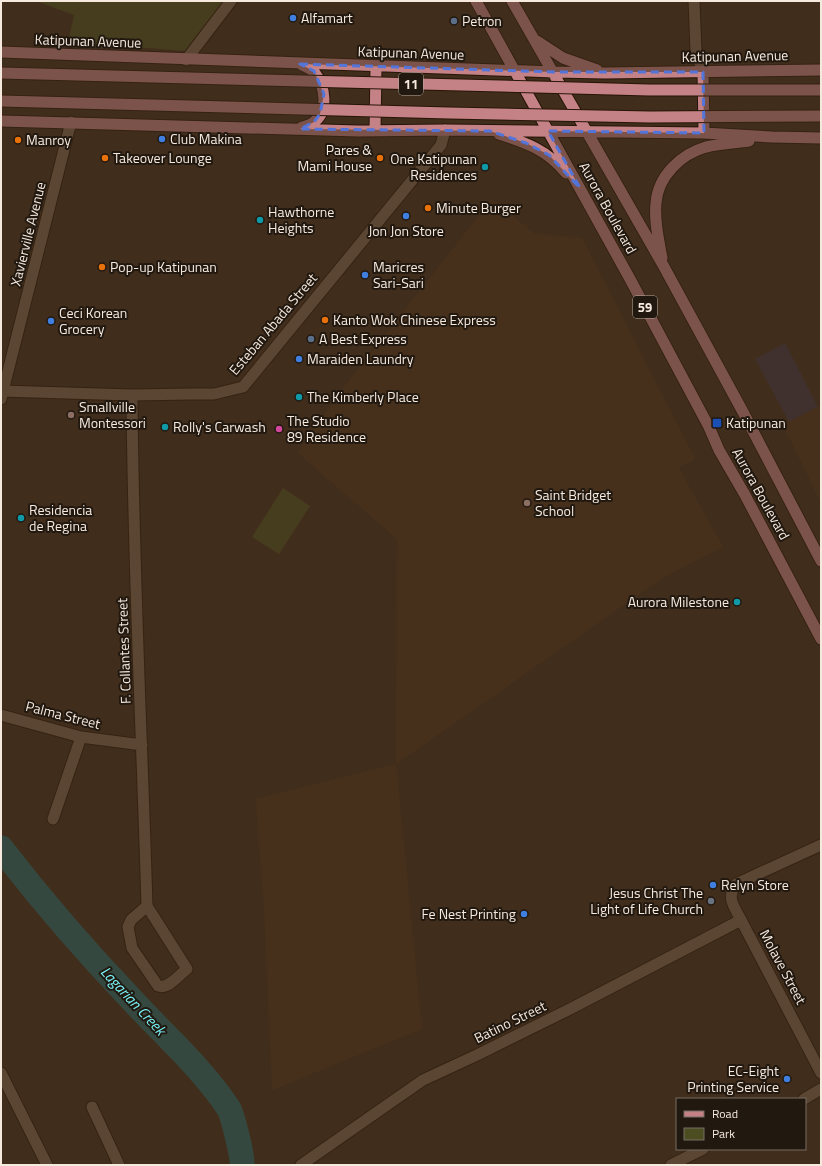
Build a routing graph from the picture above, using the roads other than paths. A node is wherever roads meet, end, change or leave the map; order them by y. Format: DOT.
graph roads {
  1 [pos="231,1"];
  2 [pos="476,1"];
  3 [pos="512,1"];
  4 [pos="694,1"];
  5 [pos="534,39"];
  6 [pos="1,52"];
  7 [pos="186,60"];
  8 [pos="300,64"];
  9 [pos="376,67"];
  10 [pos="821,70"];
  11 [pos="515,71"];
  12 [pos="554,72"];
  13 [pos="703,72"];
  14 [pos="1,73"];
  15 [pos="605,73"];
  16 [pos="821,90"];
  17 [pos="1,101"];
  18 [pos="821,116"];
  19 [pos="1,121"];
  20 [pos="71,122"];
  21 [pos="300,129"];
  22 [pos="375,130"];
  23 [pos="445,130"];
  24 [pos="490,131"];
  25 [pos="548,131"];
  26 [pos="586,132"];
  27 [pos="704,133"];
  28 [pos="772,137"];
  29 [pos="821,138"];
  30 [pos="580,188"];
  31 [pos="663,265"];
  32 [pos="2,394"];
  33 [pos="132,395"];
  34 [pos="821,562"];
  35 [pos="821,640"];
  36 [pos="1,715"];
  37 [pos="81,737"];
  38 [pos="142,745"];
  39 [pos="53,819"];
  40 [pos="821,845"];
  41 [pos="147,906"];
  42 [pos="741,920"];
  43 [pos="1,1073"];
  44 [pos="821,1073"];
  45 [pos="821,1089"];
  46 [pos="806,1098"];
  47 [pos="92,1107"];
  48 [pos="701,1150"];
  49 [pos="46,1165"];
  50 [pos="119,1165"];
  51 [pos="301,1165"];
  52 [pos="671,1165"];
  1 -- 7 [label="street"];
  2 -- 11 [label="main road, 59"];
  3 -- 5 [label="main road, 59"];
  4 -- 13 [label="street"];
  5 -- 12 [label="main road, 59"];
  5 -- 15 [label="main road"];
  6 -- 7 [label="main road, Katipunan Avenue / 11"];
  7 -- 8 [label="main road, Katipunan Avenue / 11"];
  8 -- 9 [label="main road, Katipunan Avenue / 11"];
  8 -- 21 [label="main road"];
  9 -- 11 [label="main road, Katipunan Avenue / 11"];
  9 -- 22 [label="main road"];
  10 -- 13 [label="main road, Katipunan Avenue / 11"];
  11 -- 12 [label="main road, Katipunan Avenue / 11"];
  11 -- 25 [label="main road, 59"];
  12 -- 15 [label="main road, Katipunan Avenue / 11"];
  12 -- 26 [label="main road, 59"];
  13 -- 15 [label="main road, Katipunan Avenue / 11"];
  13 -- 27 [label="main road"];
  14 -- 16 [label="main road, 11, bridge"];
  17 -- 18 [label="main road, 11, bridge"];
  19 -- 20 [label="main road"];
  20 -- 21 [label="main road"];
  20 -- 32 [label="street, Xavierville Avenue"];
  21 -- 22 [label="main road"];
  22 -- 23 [label="main road"];
  23 -- 24 [label="main road"];
  23 -- 33 [label="street, Esteban Abada Street"];
  24 -- 25 [label="main road"];
  24 -- 30 [label="main road"];
  25 -- 26 [label="main road"];
  25 -- 30 [label="main road, Aurora Boulevard / 59"];
  26 -- 27 [label="main road"];
  26 -- 31 [label="main road, Aurora Boulevard / 59"];
  27 -- 28 [label="main road"];
  28 -- 29 [label="main road"];
  28 -- 31 [label="main road"];
  30 -- 35 [label="main road, Aurora Boulevard / 59"];
  31 -- 34 [label="main road, Aurora Boulevard / 59"];
  32 -- 33 [label="street, Esteban Abada Street"];
  33 -- 38 [label="street, F. Collantes Street"];
  36 -- 37 [label="street, Palma Street"];
  37 -- 38 [label="street, Palma Street"];
  37 -- 39 [label="street"];
  38 -- 41 [label="street, F. Collantes Street"];
  40 -- 42 [label="street, Molave Street"];
  41 -- 41 [label="street"];
  42 -- 44 [label="street, Molave Street"];
  42 -- 51 [label="street, Batino Street"];
  43 -- 49 [label="street"];
  45 -- 46 [label="street"];
  47 -- 50 [label="street"];
  48 -- 52 [label="street"];
}
